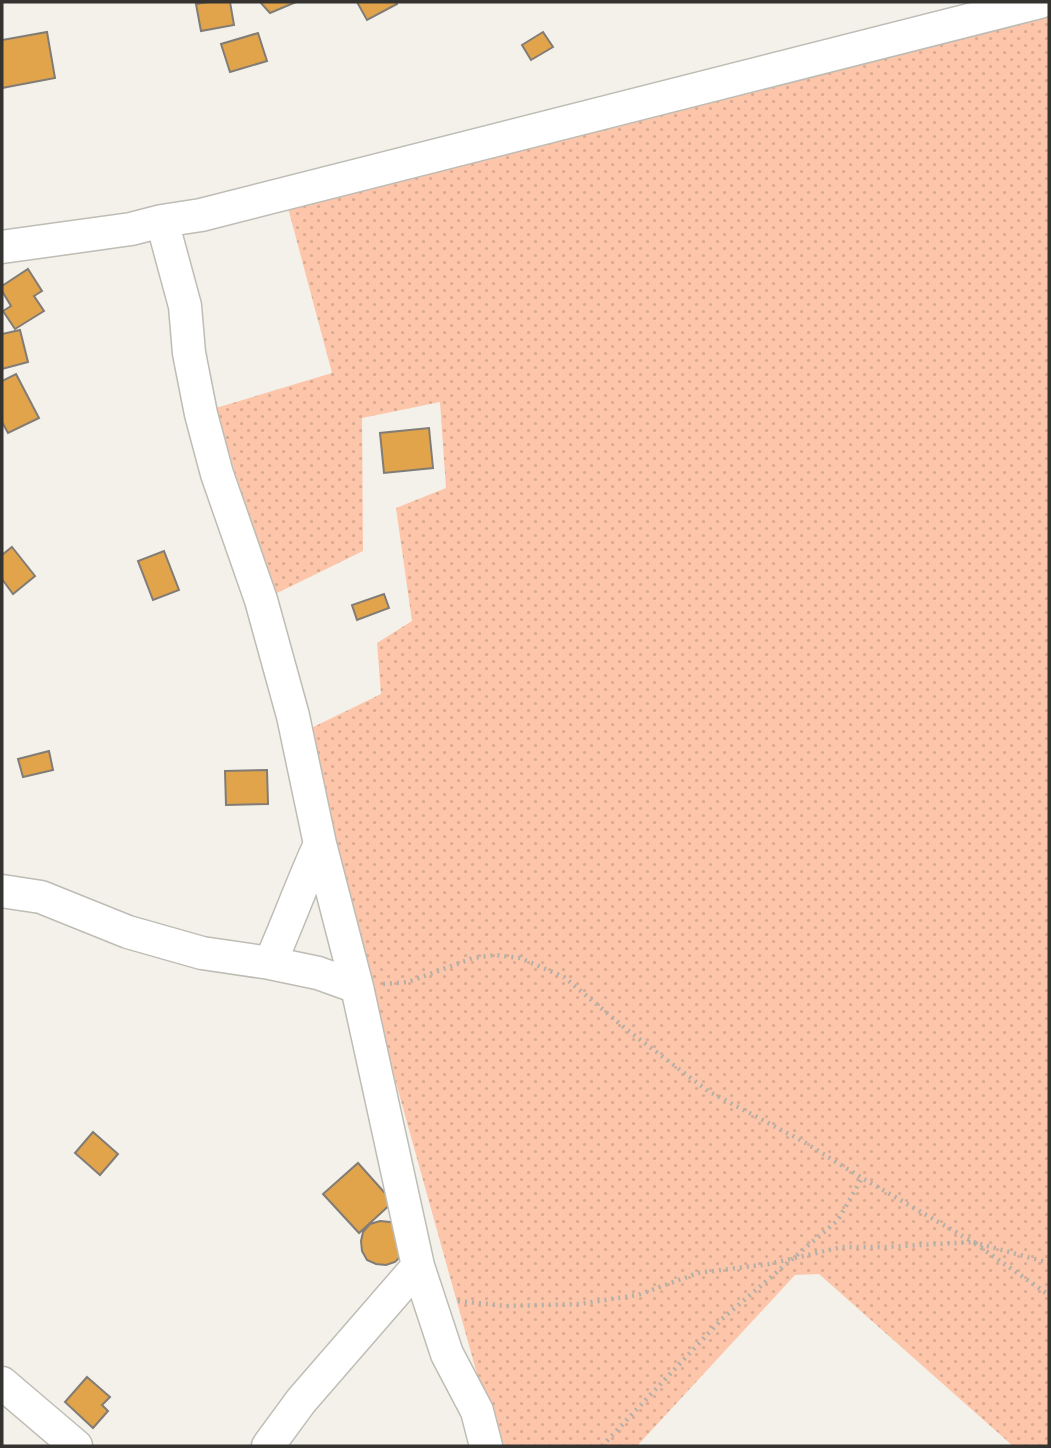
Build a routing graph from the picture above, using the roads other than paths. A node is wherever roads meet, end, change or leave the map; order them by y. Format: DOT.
graph roads {
  1 [pos="1040,2"];
  2 [pos="162,221"];
  3 [pos="2,247"];
  4 [pos="320,844"];
  5 [pos="2,891"];
  6 [pos="270,963"];
  7 [pos="357,987"];
  8 [pos="418,1266"];
  9 [pos="2,1383"];
  10 [pos="76,1446"];
  11 [pos="268,1446"];
  12 [pos="486,1446"];
  1 -- 2 [label="street"];
  2 -- 3 [label="street"];
  2 -- 4 [label="street"];
  4 -- 6 [label="street"];
  4 -- 7 [label="street"];
  5 -- 6 [label="street"];
  6 -- 7 [label="street"];
  7 -- 8 [label="street"];
  8 -- 11 [label="street"];
  8 -- 12 [label="street"];
  9 -- 10 [label="street"];
}
